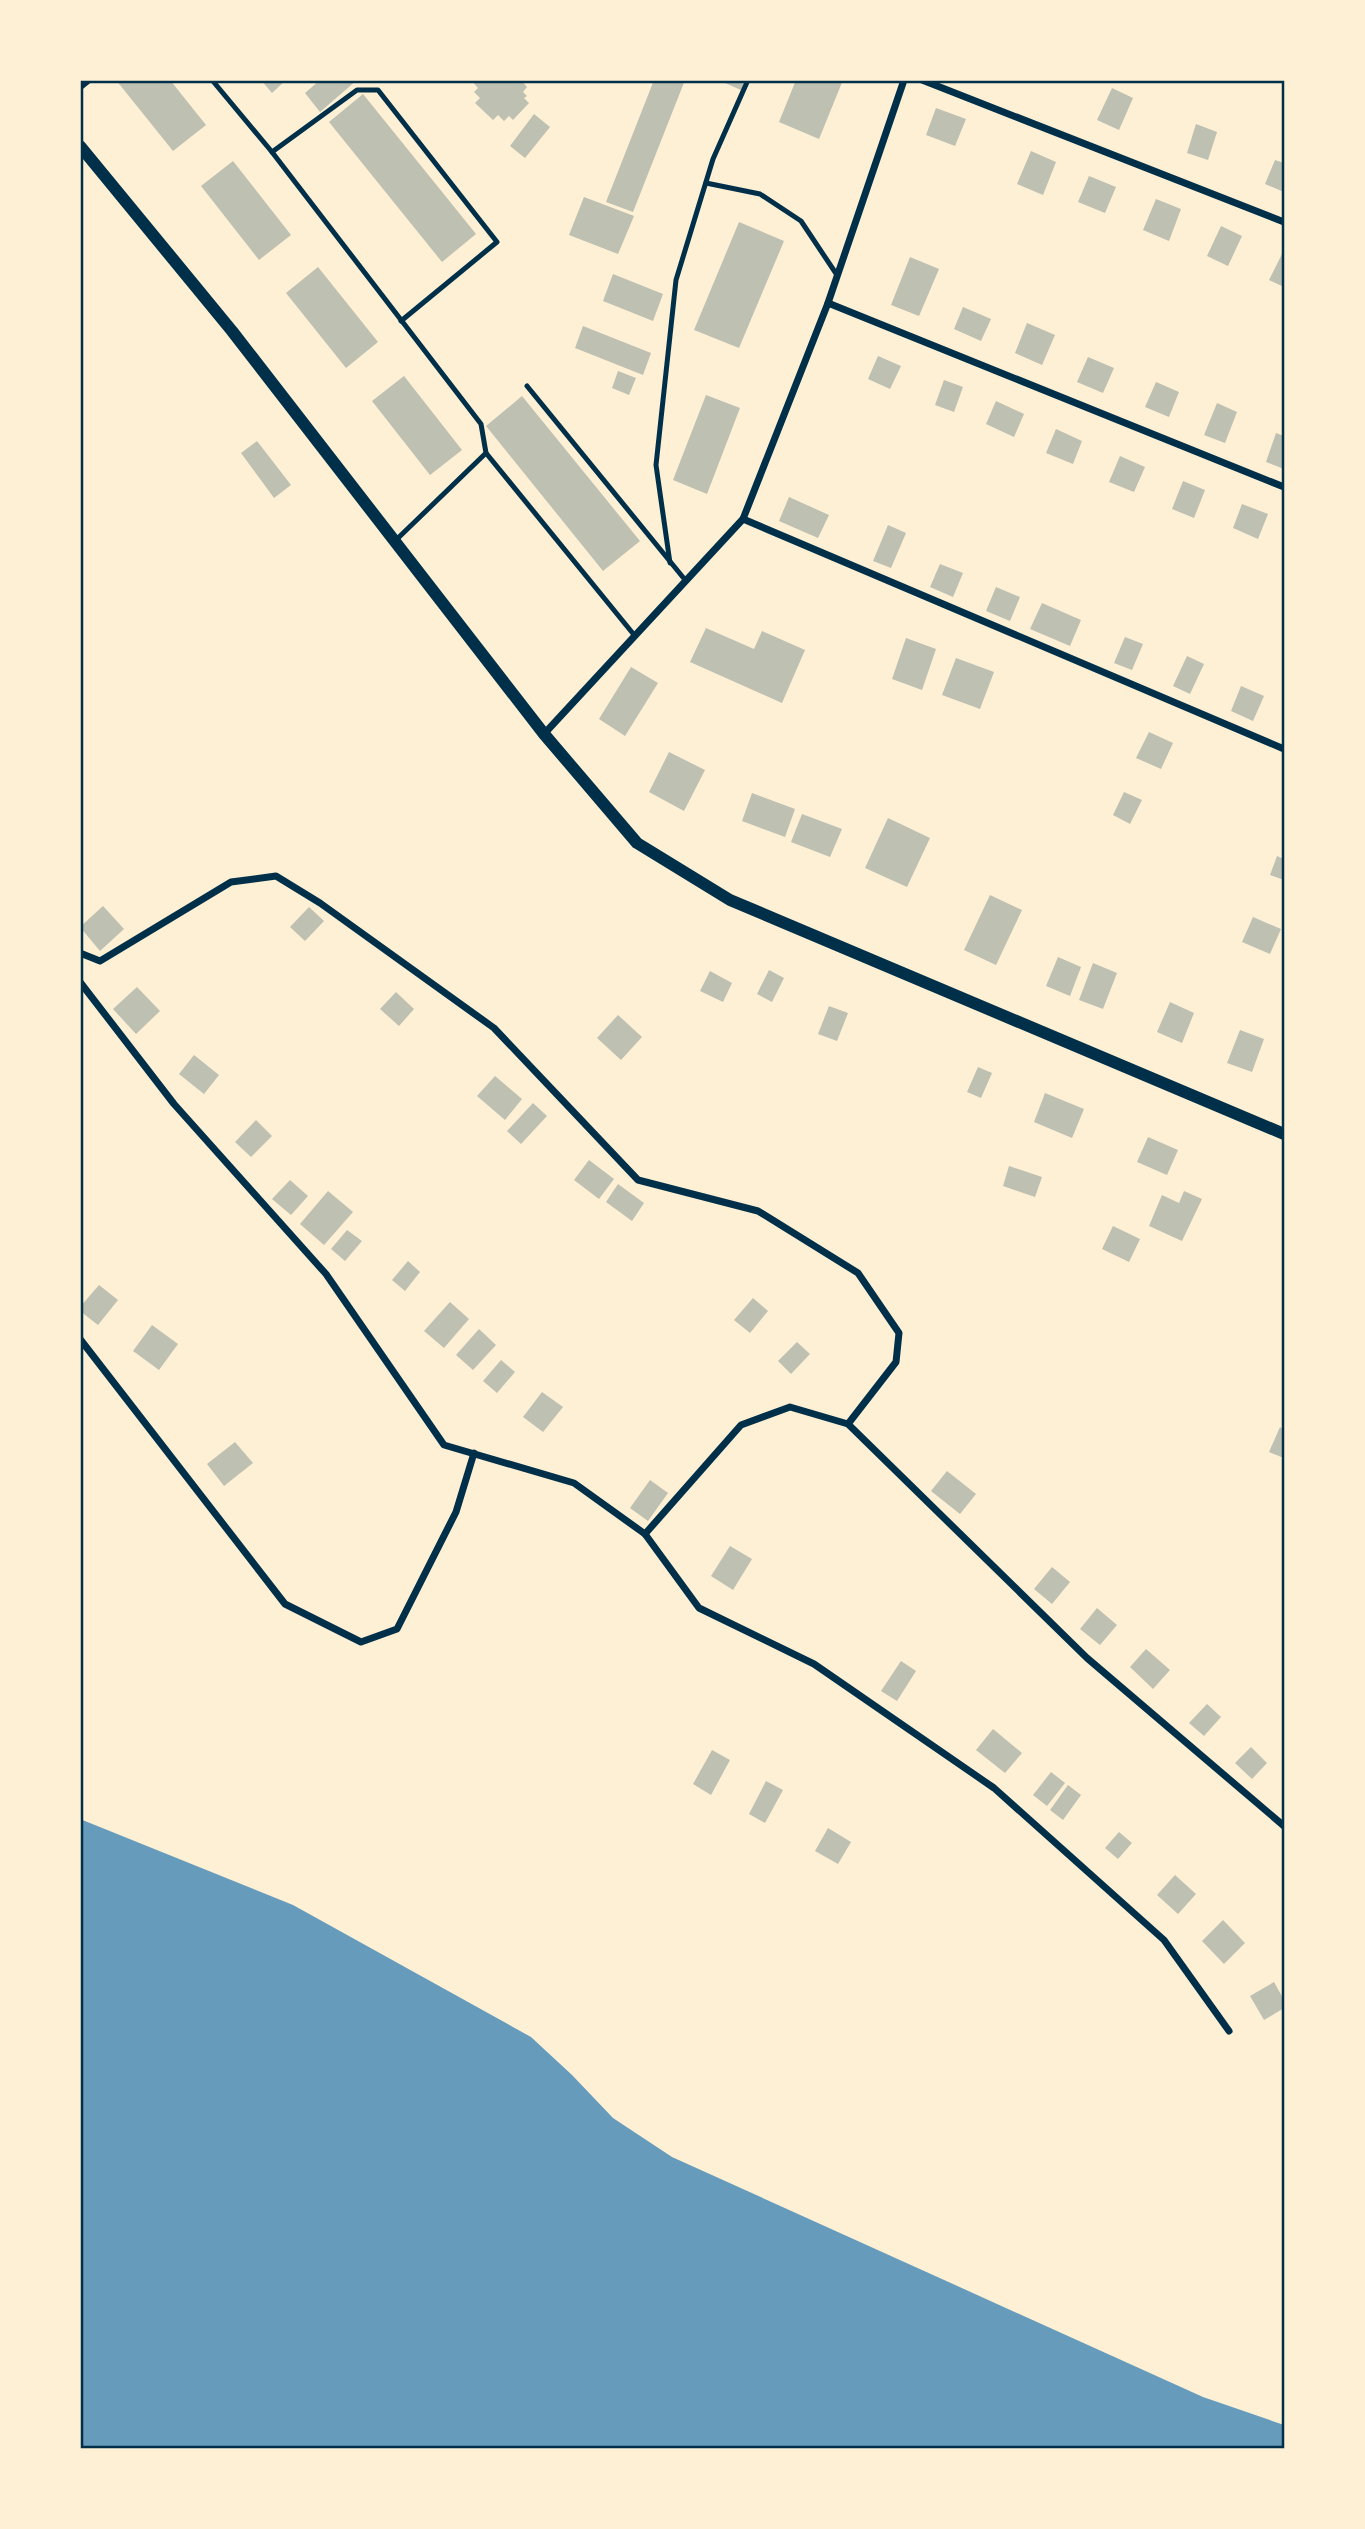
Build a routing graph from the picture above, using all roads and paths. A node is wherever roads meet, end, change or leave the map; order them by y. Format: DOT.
graph roads {
  1 [pos="90,80"];
  2 [pos="212,80"];
  3 [pos="748,80"];
  4 [pos="904,80"];
  5 [pos="922,80"];
  6 [pos="80,88"];
  7 [pos="80,146"];
  8 [pos="272,152"];
  9 [pos="706,183"];
  10 [pos="1284,222"];
  11 [pos="837,275"];
  12 [pos="828,303"];
  13 [pos="401,321"];
  14 [pos="527,386"];
  15 [pos="486,453"];
  16 [pos="1284,487"];
  17 [pos="743,519"];
  18 [pos="396,540"];
  19 [pos="670,563"];
  20 [pos="685,581"];
  21 [pos="635,636"];
  22 [pos="544,734"];
  23 [pos="1284,749"];
  24 [pos="80,953"];
  25 [pos="80,982"];
  26 [pos="1284,1134"];
  27 [pos="80,1339"];
  28 [pos="848,1424"];
  29 [pos="474,1453"];
  30 [pos="645,1534"];
  31 [pos="1284,1826"];
  32 [pos="1229,2031"];
  1 -- 6 [label="lane"];
  2 -- 8 [label="lane"];
  3 -- 9 [label="lane"];
  4 -- 11 [label="street"];
  5 -- 10 [label="street"];
  7 -- 18 [label="street"];
  8 -- 13 [label="lane"];
  8 -- 13 [label="lane"];
  9 -- 11 [label="lane"];
  9 -- 19 [label="lane"];
  11 -- 12 [label="street"];
  12 -- 16 [label="street"];
  12 -- 17 [label="street"];
  13 -- 15 [label="lane"];
  14 -- 19 [label="lane"];
  15 -- 18 [label="lane"];
  15 -- 21 [label="lane"];
  17 -- 20 [label="street"];
  17 -- 23 [label="street"];
  18 -- 22 [label="street"];
  19 -- 20 [label="lane"];
  20 -- 21 [label="street"];
  21 -- 22 [label="street"];
  22 -- 26 [label="street"];
  24 -- 28 [label="street"];
  25 -- 29 [label="street"];
  27 -- 29 [label="street"];
  28 -- 30 [label="street"];
  28 -- 31 [label="street"];
  29 -- 30 [label="street"];
  30 -- 32 [label="street"];
}
